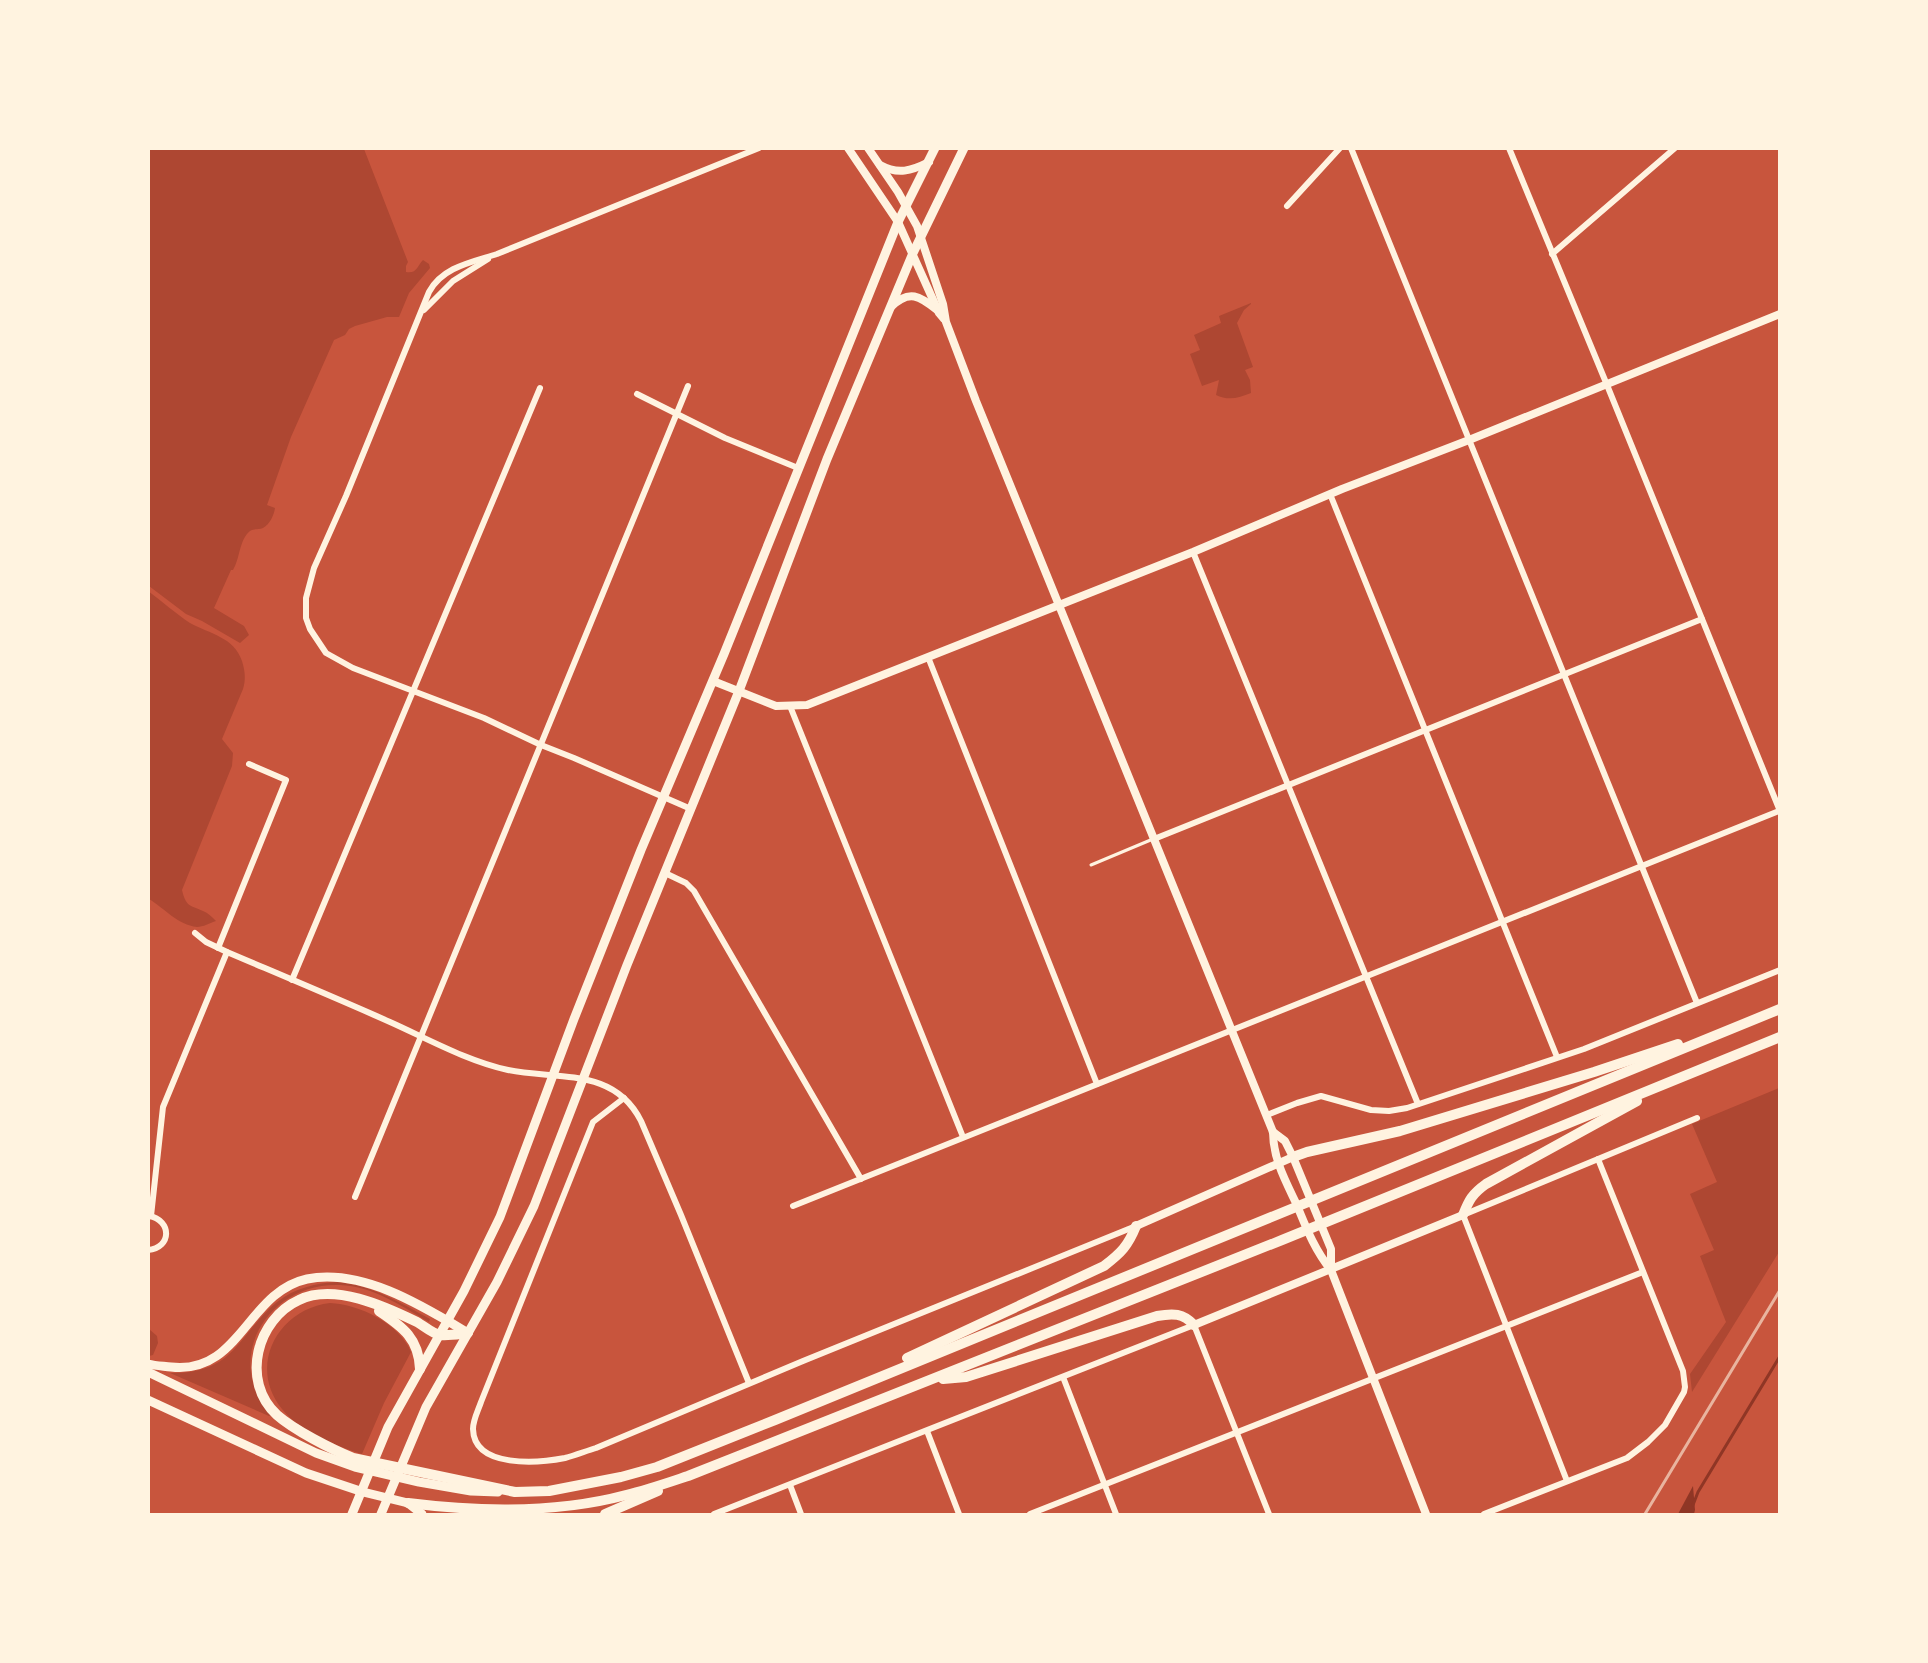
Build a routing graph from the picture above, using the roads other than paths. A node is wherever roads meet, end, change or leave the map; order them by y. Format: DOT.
graph roads {
  1 [pos="759,148"];
  2 [pos="848,148"];
  3 [pos="868,148"];
  4 [pos="935,148"];
  5 [pos="964,148"];
  6 [pos="1340,148"];
  7 [pos="1351,148"];
  8 [pos="1509,148"];
  9 [pos="1675,148"];
  10 [pos="929,162"];
  11 [pos="879,165"];
  12 [pos="907,206"];
  13 [pos="1287,206"];
  14 [pos="898,222"];
  15 [pos="921,237"];
  16 [pos="913,253"];
  17 [pos="497,254"];
  18 [pos="1552,254"];
  19 [pos="888,311"];
  20 [pos="939,313"];
  21 [pos="1779,314"];
  22 [pos="420,316"];
  23 [pos="946,322"];
  24 [pos="1608,385"];
  25 [pos="688,386"];
  26 [pos="540,388"];
  27 [pos="637,394"];
  28 [pos="676,415"];
  29 [pos="1469,440"];
  30 [pos="798,468"];
  31 [pos="1330,494"];
  32 [pos="1193,552"];
  33 [pos="1060,604"];
  34 [pos="1702,619"];
  35 [pos="928,657"];
  36 [pos="1564,674"];
  37 [pos="712,681"];
  38 [pos="739,691"];
  39 [pos="413,692"];
  40 [pos="790,706"];
  41 [pos="1425,730"];
  42 [pos="541,745"];
  43 [pos="249,764"];
  44 [pos="1288,785"];
  45 [pos="663,797"];
  46 [pos="691,809"];
  47 [pos="1779,811"];
  48 [pos="1154,839"];
  49 [pos="1091,865"];
  50 [pos="1642,866"];
  51 [pos="665,873"];
  52 [pos="1502,922"];
  53 [pos="195,933"];
  54 [pos="218,948"];
  55 [pos="227,952"];
  56 [pos="1779,970"];
  57 [pos="1366,976"];
  58 [pos="292,980"];
  59 [pos="1697,1003"];
  60 [pos="1779,1009"];
  61 [pos="1735,1027"];
  62 [pos="1232,1030"];
  63 [pos="421,1037"];
  64 [pos="1779,1037"];
  65 [pos="1557,1058"];
  66 [pos="553,1075"];
  67 [pos="1687,1075"];
  68 [pos="583,1079"];
  69 [pos="1097,1084"];
  70 [pos="624,1098"];
  71 [pos="1419,1104"];
  72 [pos="1267,1115"];
  73 [pos="1697,1118"];
  74 [pos="1273,1132"];
  75 [pos="963,1137"];
  76 [pos="1293,1157"];
  77 [pos="1598,1159"];
  78 [pos="1278,1164"];
  79 [pos="861,1179"];
  80 [pos="355,1197"];
  81 [pos="793,1206"];
  82 [pos="1463,1215"];
  83 [pos="150,1216"];
  84 [pos="1136,1226"];
  85 [pos="148,1250"];
  86 [pos="1331,1270"];
  87 [pos="1643,1272"];
  88 [pos="363,1301"];
  89 [pos="447,1321"];
  90 [pos="1194,1325"];
  91 [pos="1507,1326"];
  92 [pos="468,1333"];
  93 [pos="439,1335"];
  94 [pos="148,1364"];
  95 [pos="420,1370"];
  96 [pos="148,1372"];
  97 [pos="1063,1377"];
  98 [pos="1373,1379"];
  99 [pos="931,1380"];
  100 [pos="749,1383"];
  101 [pos="148,1400"];
  102 [pos="775,1420"];
  103 [pos="927,1431"];
  104 [pos="1237,1433"];
  105 [pos="688,1476"];
  106 [pos="1568,1481"];
  107 [pos="790,1485"];
  108 [pos="1105,1485"];
  109 [pos="515,1492"];
  110 [pos="408,1503"];
  111 [pos="352,1515"];
  112 [pos="381,1515"];
  113 [pos="422,1515"];
  114 [pos="605,1515"];
  115 [pos="714,1515"];
  116 [pos="801,1515"];
  117 [pos="959,1515"];
  118 [pos="1030,1515"];
  119 [pos="1116,1515"];
  120 [pos="1269,1515"];
  121 [pos="1426,1515"];
  122 [pos="1484,1515"];
  1 -- 17 [label="street"];
  2 -- 14 [label="street"];
  3 -- 11 [label="street"];
  4 -- 10 [label="main road"];
  5 -- 15 [label="main road"];
  6 -- 13 [label="street"];
  7 -- 29 [label="street"];
  8 -- 18 [label="street"];
  9 -- 18 [label="street"];
  10 -- 11 [label="street"];
  10 -- 12 [label="main road"];
  11 -- 12 [label="street"];
  12 -- 14 [label="main road"];
  12 -- 15 [label="street"];
  14 -- 16 [label="street"];
  14 -- 30 [label="main road"];
  15 -- 16 [label="main road"];
  15 -- 23 [label="street"];
  16 -- 19 [label="main road"];
  16 -- 20 [label="street"];
  17 -- 22 [label="street"];
  17 -- 22 [label="street"];
  18 -- 24 [label="street"];
  19 -- 20 [label="street"];
  19 -- 38 [label="main road"];
  20 -- 23 [label="street"];
  21 -- 24 [label="street"];
  22 -- 39 [label="street"];
  23 -- 33 [label="street"];
  24 -- 29 [label="street"];
  24 -- 34 [label="street"];
  25 -- 28 [label="street"];
  26 -- 39 [label="street"];
  27 -- 28 [label="street"];
  28 -- 30 [label="street"];
  28 -- 42 [label="street"];
  29 -- 31 [label="street"];
  29 -- 36 [label="street"];
  30 -- 37 [label="main road"];
  31 -- 32 [label="street"];
  31 -- 41 [label="street"];
  32 -- 33 [label="street"];
  32 -- 44 [label="street"];
  33 -- 35 [label="street"];
  33 -- 48 [label="street"];
  34 -- 36 [label="street"];
  34 -- 47 [label="street"];
  35 -- 40 [label="street"];
  35 -- 69 [label="street"];
  36 -- 41 [label="street"];
  36 -- 50 [label="street"];
  37 -- 38 [label="street"];
  37 -- 45 [label="main road"];
  38 -- 40 [label="street"];
  38 -- 46 [label="main road"];
  39 -- 42 [label="street"];
  39 -- 58 [label="street"];
  40 -- 75 [label="street"];
  41 -- 44 [label="street"];
  41 -- 52 [label="street"];
  42 -- 45 [label="street"];
  42 -- 63 [label="street"];
  43 -- 54 [label="street"];
  44 -- 48 [label="street"];
  44 -- 57 [label="street"];
  45 -- 46 [label="street"];
  45 -- 66 [label="main road"];
  46 -- 51 [label="main road"];
  47 -- 50 [label="street"];
  48 -- 49 [label="lane"];
  48 -- 62 [label="street"];
  50 -- 52 [label="street"];
  50 -- 59 [label="street"];
  51 -- 68 [label="main road"];
  51 -- 79 [label="street"];
  52 -- 57 [label="street"];
  52 -- 65 [label="street"];
  53 -- 54 [label="street"];
  54 -- 55 [label="street"];
  55 -- 58 [label="street"];
  55 -- 83 [label="street"];
  56 -- 59 [label="street"];
  57 -- 62 [label="street"];
  57 -- 71 [label="street"];
  58 -- 63 [label="street"];
  59 -- 65 [label="street"];
  60 -- 61 [label="highway"];
  61 -- 76 [label="highway"];
  61 -- 102 [label="highway"];
  62 -- 69 [label="street"];
  62 -- 72 [label="street"];
  63 -- 66 [label="street"];
  63 -- 80 [label="street"];
  64 -- 67 [label="highway"];
  65 -- 71 [label="street"];
  66 -- 68 [label="street"];
  66 -- 89 [label="main road"];
  67 -- 82 [label="highway"];
  67 -- 99 [label="highway"];
  68 -- 70 [label="street"];
  68 -- 92 [label="main road"];
  69 -- 75 [label="street"];
  70 -- 100 [label="street"];
  70 -- 100 [label="street"];
  71 -- 72 [label="street"];
  72 -- 74 [label="street"];
  73 -- 77 [label="street"];
  74 -- 76 [label="street"];
  74 -- 78 [label="street"];
  75 -- 79 [label="street"];
  76 -- 78 [label="street"];
  76 -- 86 [label="street"];
  77 -- 82 [label="street"];
  77 -- 87 [label="street"];
  78 -- 84 [label="street"];
  78 -- 86 [label="street"];
  79 -- 81 [label="street"];
  82 -- 86 [label="street"];
  82 -- 91 [label="street"];
  83 -- 85 [label="street"];
  84 -- 100 [label="street"];
  84 -- 102 [label="highway"];
  86 -- 90 [label="street"];
  86 -- 98 [label="street"];
  87 -- 91 [label="street"];
  87 -- 106 [label="street"];
  88 -- 93 [label="highway"];
  88 -- 95 [label="highway"];
  88 -- 109 [label="highway"];
  89 -- 92 [label="main road"];
  89 -- 93 [label="main road"];
  89 -- 94 [label="main road"];
  90 -- 97 [label="street"];
  90 -- 99 [label="highway"];
  90 -- 104 [label="street"];
  91 -- 98 [label="street"];
  91 -- 106 [label="street"];
  92 -- 93 [label="highway"];
  92 -- 112 [label="main road"];
  93 -- 95 [label="main road"];
  95 -- 111 [label="main road"];
  96 -- 109 [label="main road"];
  97 -- 103 [label="street"];
  97 -- 108 [label="street"];
  98 -- 104 [label="street"];
  98 -- 121 [label="street"];
  99 -- 105 [label="highway"];
  101 -- 110 [label="main road"];
  102 -- 109 [label="highway"];
  103 -- 107 [label="street"];
  103 -- 117 [label="street"];
  104 -- 108 [label="street"];
  104 -- 120 [label="street"];
  105 -- 110 [label="highway"];
  105 -- 114 [label="highway"];
  106 -- 122 [label="street"];
  107 -- 115 [label="street"];
  107 -- 116 [label="street"];
  108 -- 118 [label="street"];
  108 -- 119 [label="street"];
  110 -- 113 [label="main road"];
}
